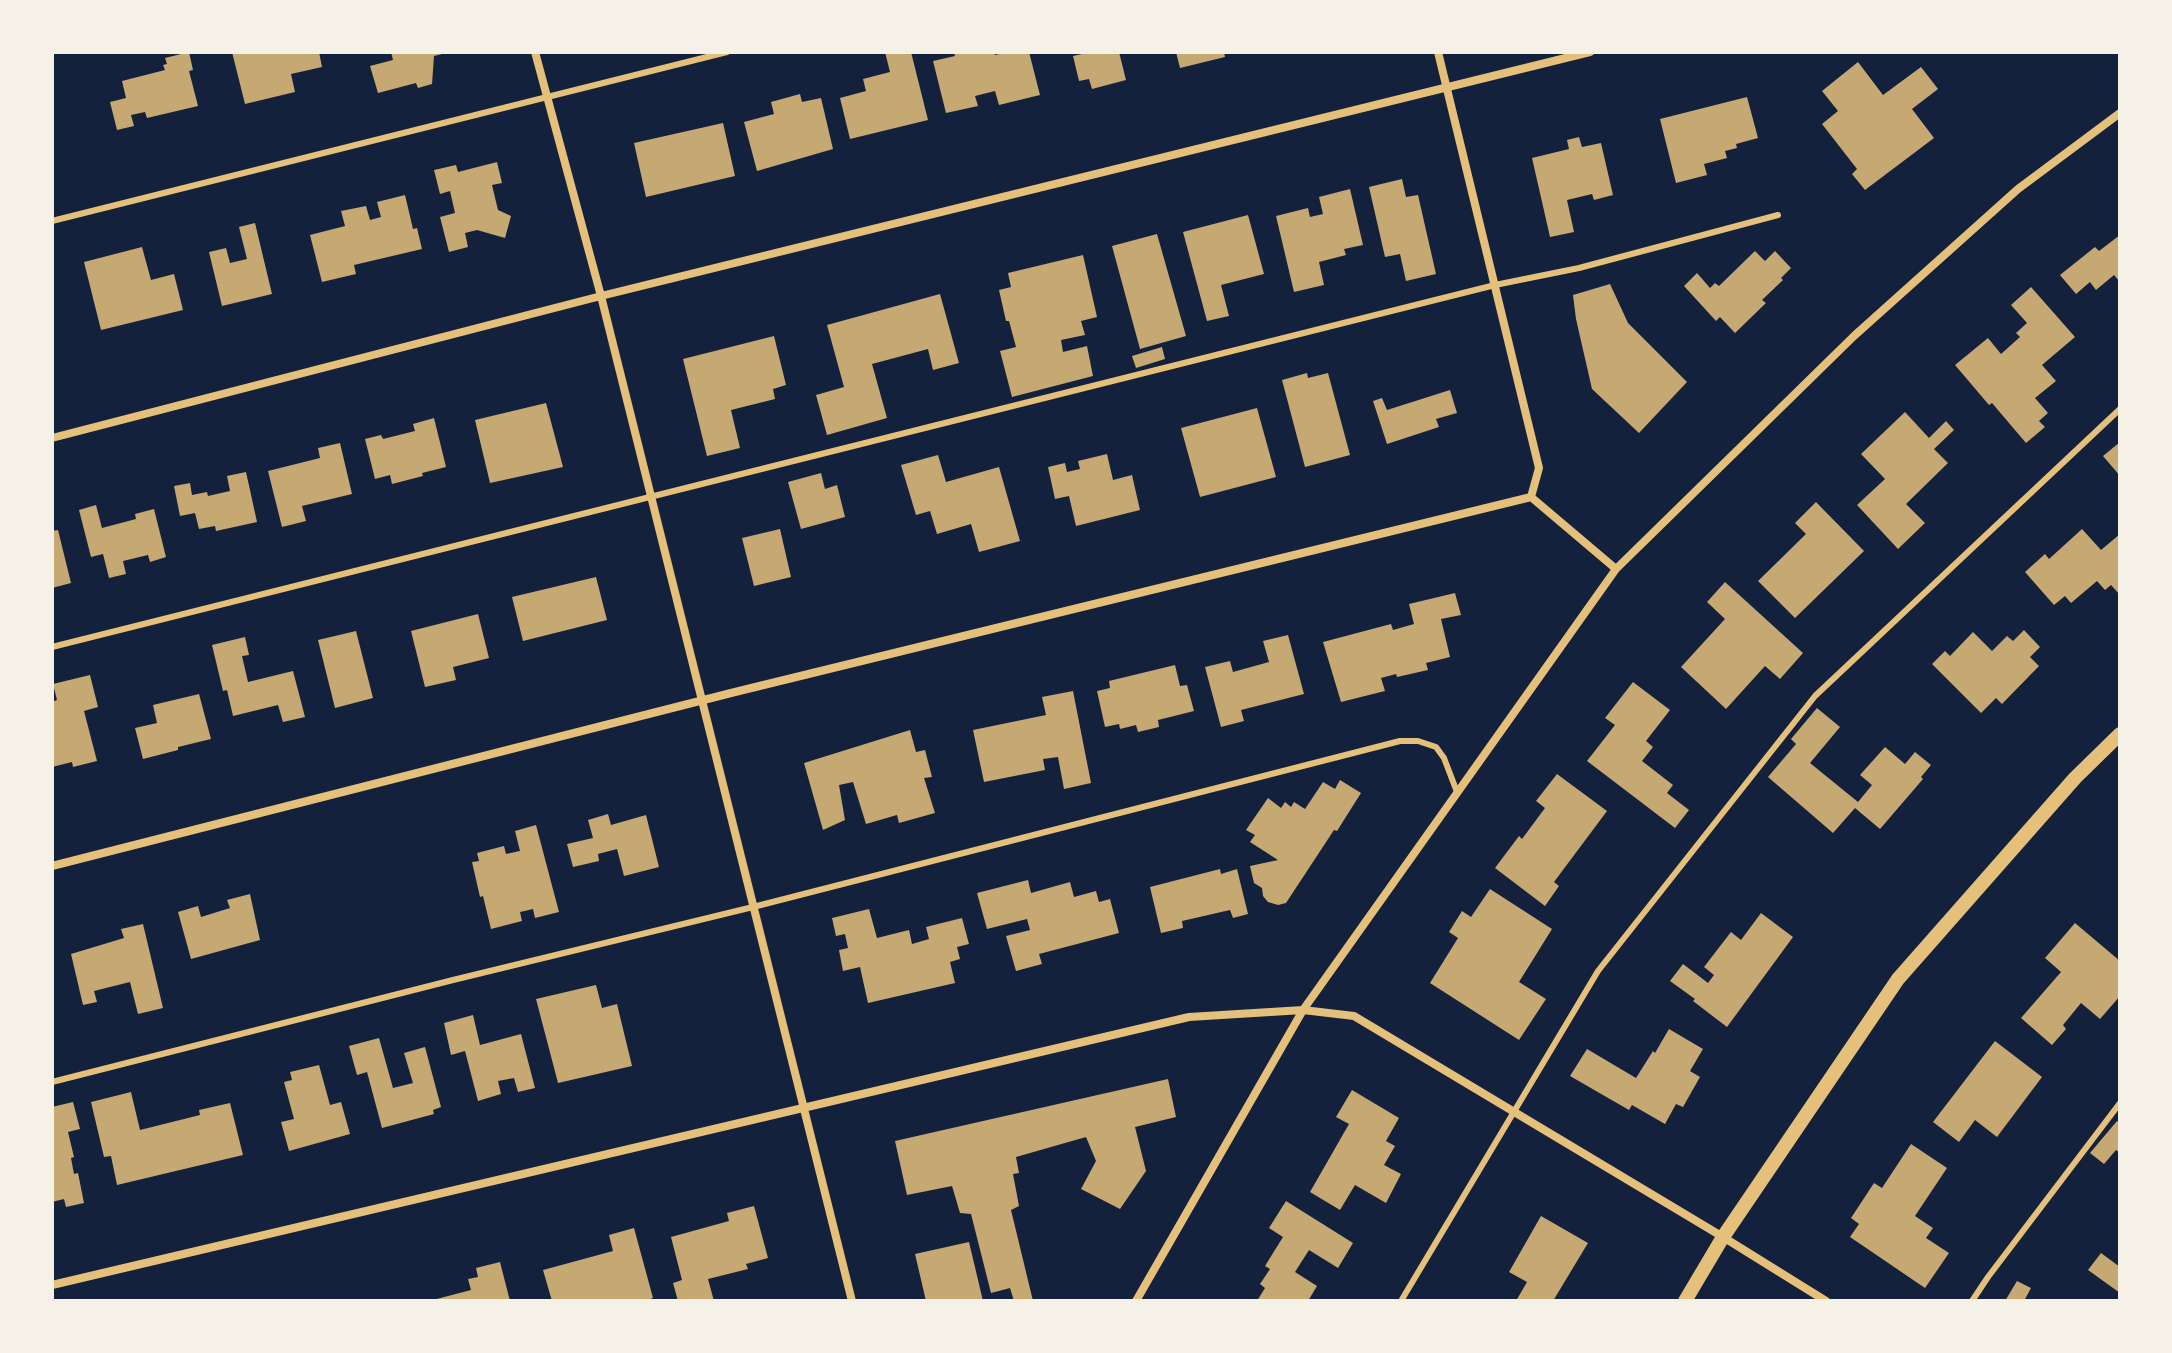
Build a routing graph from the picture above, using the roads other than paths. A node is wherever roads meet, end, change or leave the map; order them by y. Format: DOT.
graph roads {
  1 [pos="535,52"];
  2 [pos="727,52"];
  3 [pos="1438,52"];
  4 [pos="1590,52"];
  5 [pos="1447,88"];
  6 [pos="547,97"];
  7 [pos="2120,113"];
  8 [pos="1778,215"];
  9 [pos="52,221"];
  10 [pos="1495,285"];
  11 [pos="601,296"];
  12 [pos="2120,409"];
  13 [pos="52,438"];
  14 [pos="651,497"];
  15 [pos="1531,497"];
  16 [pos="1616,569"];
  17 [pos="52,647"];
  18 [pos="701,701"];
  19 [pos="2120,734"];
  20 [pos="1457,792"];
  21 [pos="52,866"];
  22 [pos="753,907"];
  23 [pos="1303,1010"];
  24 [pos="52,1082"];
  25 [pos="2120,1103"];
  26 [pos="803,1107"];
  27 [pos="1515,1112"];
  28 [pos="1723,1237"];
  29 [pos="52,1285"];
  30 [pos="852,1301"];
  31 [pos="1136,1301"];
  32 [pos="1401,1301"];
  33 [pos="1685,1301"];
  34 [pos="1826,1301"];
  35 [pos="1972,1301"];
  1 -- 6 [label="street"];
  2 -- 6 [label="lane"];
  3 -- 5 [label="street"];
  4 -- 5 [label="street"];
  5 -- 10 [label="street"];
  5 -- 11 [label="street"];
  6 -- 9 [label="lane"];
  6 -- 11 [label="street"];
  7 -- 16 [label="street"];
  8 -- 10 [label="lane"];
  10 -- 14 [label="lane"];
  10 -- 15 [label="street"];
  11 -- 13 [label="street"];
  11 -- 14 [label="street"];
  12 -- 27 [label="lane"];
  14 -- 17 [label="lane"];
  14 -- 18 [label="street"];
  15 -- 16 [label="street"];
  15 -- 18 [label="street"];
  16 -- 20 [label="street"];
  18 -- 21 [label="street"];
  18 -- 22 [label="street"];
  19 -- 28 [label="street"];
  20 -- 22 [label="lane"];
  20 -- 23 [label="street"];
  22 -- 24 [label="lane"];
  22 -- 26 [label="street"];
  23 -- 26 [label="street"];
  23 -- 27 [label="street"];
  23 -- 31 [label="street"];
  25 -- 35 [label="lane"];
  26 -- 29 [label="street"];
  26 -- 30 [label="street"];
  27 -- 28 [label="street"];
  27 -- 32 [label="lane"];
  28 -- 33 [label="street"];
  28 -- 34 [label="street"];
}
